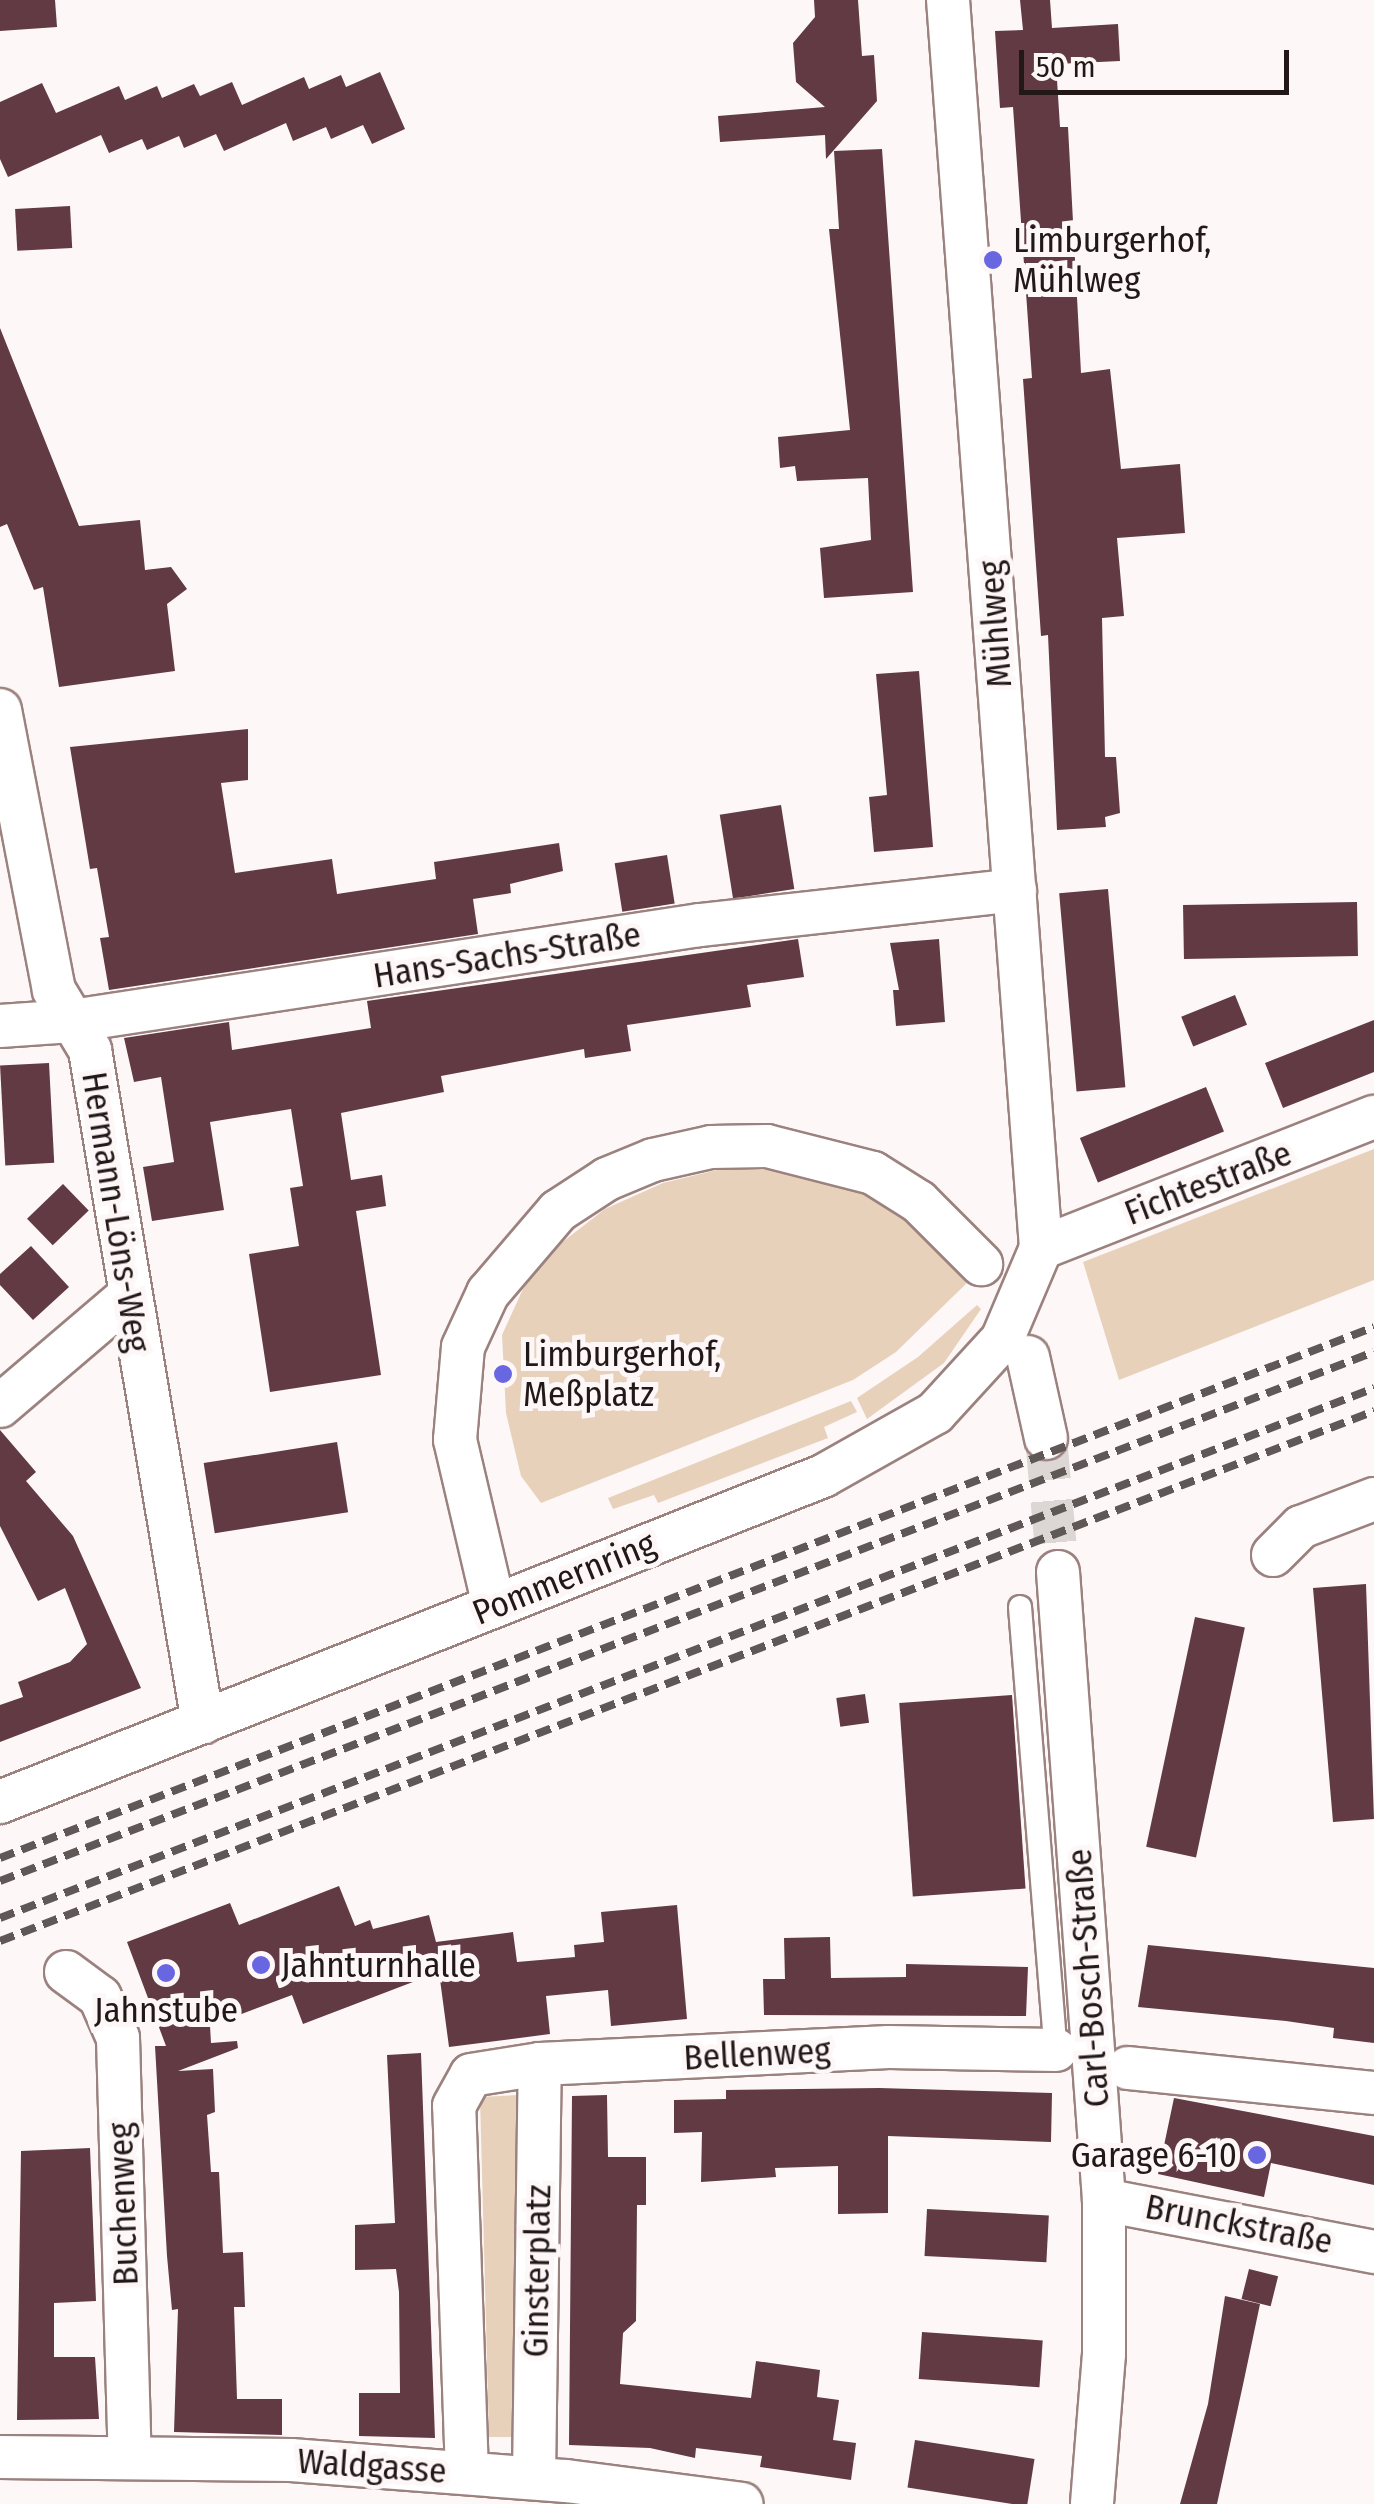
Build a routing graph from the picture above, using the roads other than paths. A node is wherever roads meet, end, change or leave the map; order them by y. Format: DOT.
graph roads {
  1 [pos="948,0"];
  2 [pos="0,710"];
  3 [pos="1015,890"];
  4 [pos="72,1021"];
  5 [pos="0,1026"];
  6 [pos="1374,1117"];
  7 [pos="1042,1248"];
  8 [pos="981,1264"];
  9 [pos="129,1296"];
  10 [pos="1028,1357"];
  11 [pos="0,1406"];
  12 [pos="1046,1438"];
  13 [pos="1374,1499"];
  14 [pos="1273,1555"];
  15 [pos="1058,1572"];
  16 [pos="494,1606"];
  17 [pos="1020,1607"];
  18 [pos="204,1723"];
  19 [pos="0,1802"];
  20 [pos="66,1972"];
  21 [pos="1056,2050"];
  22 [pos="540,2064"];
  23 [pos="1128,2068"];
  24 [pos="462,2083"];
  25 [pos="1374,2093"];
  26 [pos="1104,2200"];
  27 [pos="1374,2252"];
  28 [pos="130,2456"];
  29 [pos="0,2458"];
  30 [pos="467,2473"];
  31 [pos="555,2488"];
  32 [pos="742,2504"];
  33 [pos="1092,2504"];
  1 -- 3 [label="street, Mühlweg"];
  2 -- 4 [label="street, Hermann-Löns-Weg"];
  3 -- 4 [label="street, Hans-Sachs-Straße"];
  3 -- 7 [label="street, Mühlweg"];
  4 -- 5 [label="street, Hans-Sachs-Straße"];
  4 -- 9 [label="street, Hermann-Löns-Weg"];
  6 -- 7 [label="street, Fichtestraße"];
  7 -- 16 [label="street, Pommernring"];
  8 -- 16 [label="street"];
  9 -- 11 [label="street"];
  9 -- 18 [label="street, Hermann-Löns-Weg"];
  10 -- 12 [label="street"];
  13 -- 14 [label="street"];
  15 -- 26 [label="street, Carl-Bosch-Straße"];
  16 -- 18 [label="street, Pommernring"];
  17 -- 21 [label="lane, Carl-Bosch-Straße"];
  18 -- 19 [label="street, Pommernring"];
  20 -- 28 [label="street, Buchenweg"];
  21 -- 22 [label="street, Bellenweg"];
  22 -- 24 [label="street, Bellenweg"];
  22 -- 31 [label="street, Ginsterplatz"];
  23 -- 25 [label="street"];
  24 -- 30 [label="street, Ginsterplatz"];
  26 -- 27 [label="street, Brunckstraße"];
  26 -- 33 [label="street, Carl-Bosch-Straße"];
  28 -- 29 [label="street, Waldgasse"];
  28 -- 30 [label="street, Waldgasse"];
  30 -- 31 [label="street, Waldgasse"];
  31 -- 32 [label="street, Waldgasse"];
}
